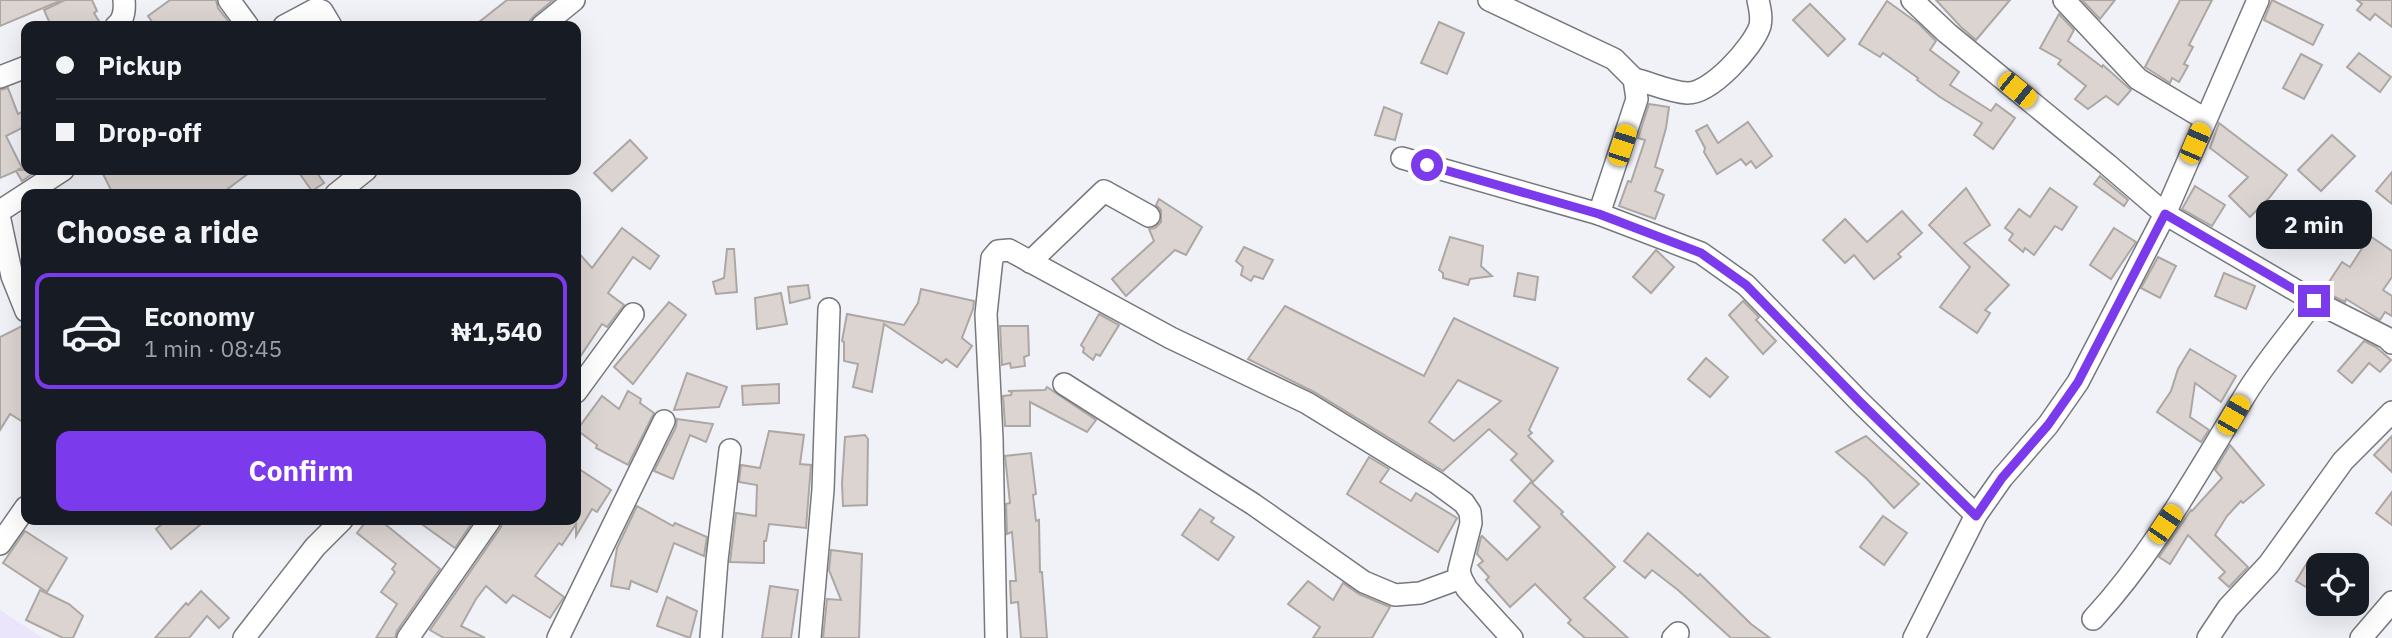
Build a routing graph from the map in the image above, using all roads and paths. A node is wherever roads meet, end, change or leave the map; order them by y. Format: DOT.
graph roads {
  1 [pos="124,0"];
  2 [pos="229,0"];
  3 [pos="574,0"];
  4 [pos="1489,0"];
  5 [pos="1758,0"];
  6 [pos="1912,0"];
  7 [pos="2064,0"];
  8 [pos="2258,0"];
  9 [pos="121,21"];
  10 [pos="244,21"];
  11 [pos="293,21"];
  12 [pos="328,21"];
  13 [pos="548,21"];
  14 [pos="21,69"];
  15 [pos="0,77"];
  16 [pos="1634,79"];
  17 [pos="2205,120"];
  18 [pos="1402,158"];
  19 [pos="55,175"];
  20 [pos="360,175"];
  21 [pos="34,189"];
  22 [pos="341,189"];
  23 [pos="21,197"];
  24 [pos="0,211"];
  25 [pos="1599,214"];
  26 [pos="2165,214"];
  27 [pos="1149,216"];
  28 [pos="0,220"];
  29 [pos="1030,261"];
  30 [pos="21,298"];
  31 [pos="2314,301"];
  32 [pos="830,309"];
  33 [pos="633,314"];
  34 [pos="2390,337"];
  35 [pos="1064,384"];
  36 [pos="581,385"];
  37 [pos="2392,412"];
  38 [pos="664,421"];
  39 [pos="730,450"];
  40 [pos="21,514"];
  41 [pos="1976,516"];
  42 [pos="337,525"];
  43 [pos="487,525"];
  44 [pos="0,544"];
  45 [pos="1461,578"];
  46 [pos="2392,602"];
  47 [pos="2093,619"];
  48 [pos="244,638"];
  49 [pos="408,638"];
  50 [pos="558,638"];
  51 [pos="711,638"];
  52 [pos="810,638"];
  53 [pos="996,638"];
  54 [pos="1512,638"];
  55 [pos="1914,638"];
  56 [pos="2208,638"];
  57 [pos="2361,638"];
  1 -- 9 [label="street"];
  2 -- 10 [label="street"];
  3 -- 13 [label="street"];
  4 -- 16 [label="street"];
  5 -- 16 [label="street"];
  6 -- 26 [label="street"];
  7 -- 17 [label="street"];
  8 -- 17 [label="street"];
  11 -- 12 [label="street"];
  14 -- 15 [label="street"];
  16 -- 25 [label="street"];
  17 -- 26 [label="street"];
  18 -- 25 [label="street"];
  19 -- 21 [label="street"];
  20 -- 22 [label="street"];
  23 -- 24 [label="street"];
  25 -- 41 [label="street"];
  26 -- 31 [label="street"];
  26 -- 41 [label="street"];
  27 -- 29 [label="street"];
  28 -- 30 [label="street"];
  29 -- 45 [label="street"];
  29 -- 53 [label="street"];
  31 -- 34 [label="street"];
  31 -- 47 [label="street"];
  32 -- 52 [label="street"];
  33 -- 36 [label="street"];
  35 -- 45 [label="street"];
  37 -- 56 [label="street"];
  38 -- 50 [label="street"];
  39 -- 51 [label="street"];
  40 -- 44 [label="street"];
  41 -- 55 [label="street"];
  42 -- 48 [label="street"];
  43 -- 49 [label="street"];
  45 -- 54 [label="street"];
  46 -- 57 [label="street"];
}
